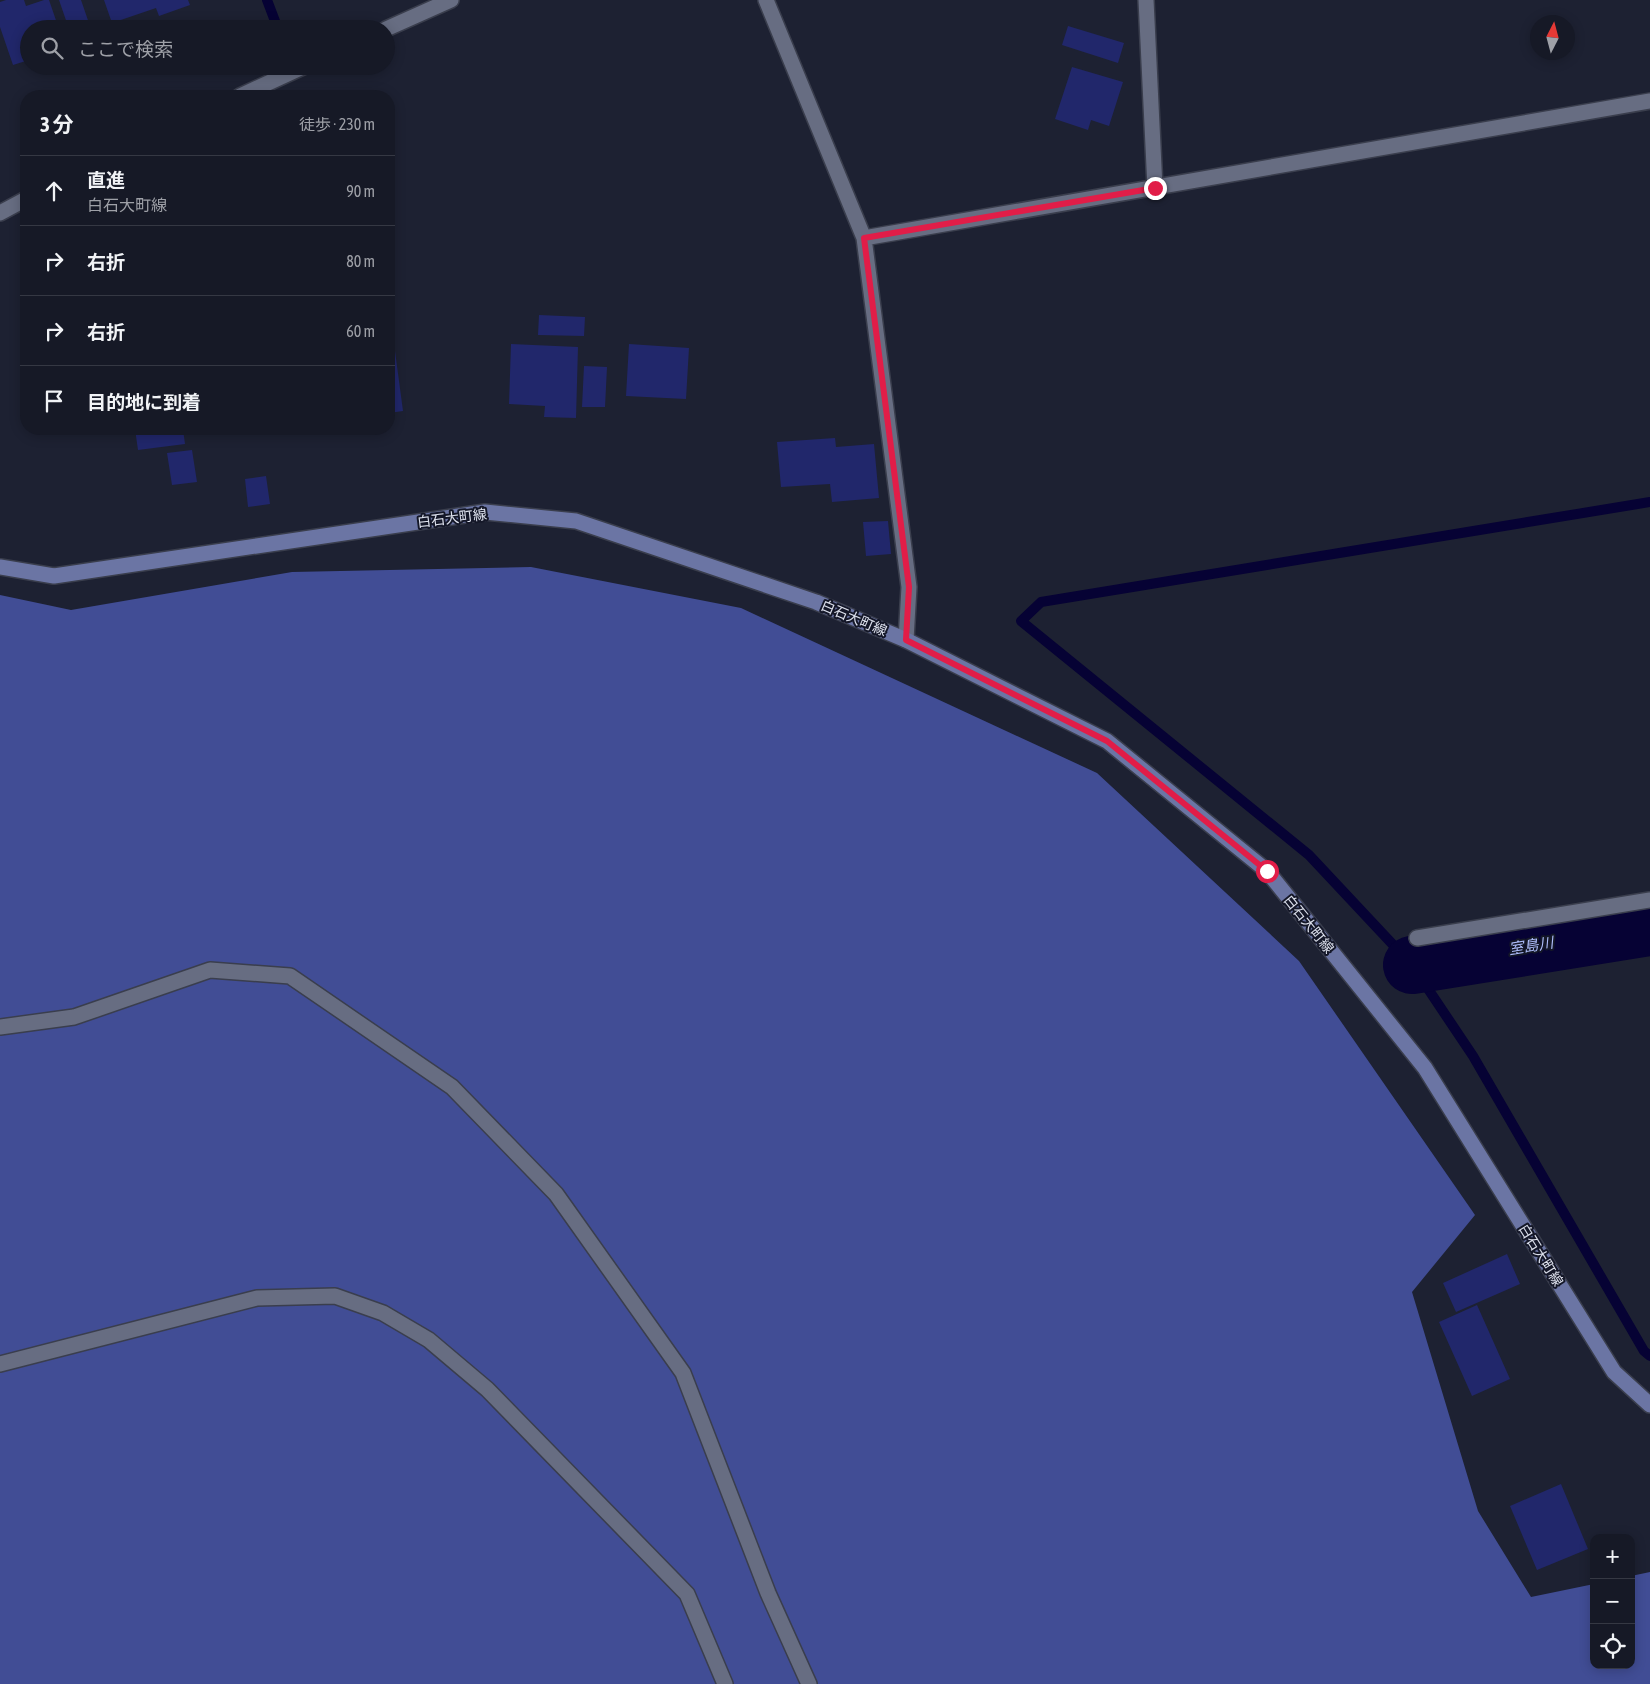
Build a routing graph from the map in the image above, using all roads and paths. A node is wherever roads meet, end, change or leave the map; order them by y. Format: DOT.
graph roads {
  1 [pos="451,0"];
  2 [pos="766,0"];
  3 [pos="1146,0"];
  4 [pos="395,25"];
  5 [pos="286,75"];
  6 [pos="253,90"];
  7 [pos="1650,101"];
  8 [pos="1155,188"];
  9 [pos="20,202"];
  10 [pos="0,213"];
  11 [pos="864,238"];
  12 [pos="0,567"];
  13 [pos="906,640"];
  14 [pos="1650,900"];
  15 [pos="1417,938"];
  16 [pos="0,1028"];
  17 [pos="0,1364"];
  18 [pos="1650,1405"];
  19 [pos="725,1684"];
  20 [pos="809,1684"];
  1 -- 4 [label="street"];
  2 -- 11 [label="street"];
  3 -- 8 [label="street"];
  5 -- 6 [label="street"];
  7 -- 8 [label="street"];
  8 -- 11 [label="street"];
  9 -- 10 [label="street"];
  11 -- 13 [label="street"];
  12 -- 13 [label="main road, 白石大町線"];
  13 -- 18 [label="main road, 白石大町線"];
  14 -- 15 [label="street"];
  16 -- 20 [label="street"];
  17 -- 19 [label="street"];
}
